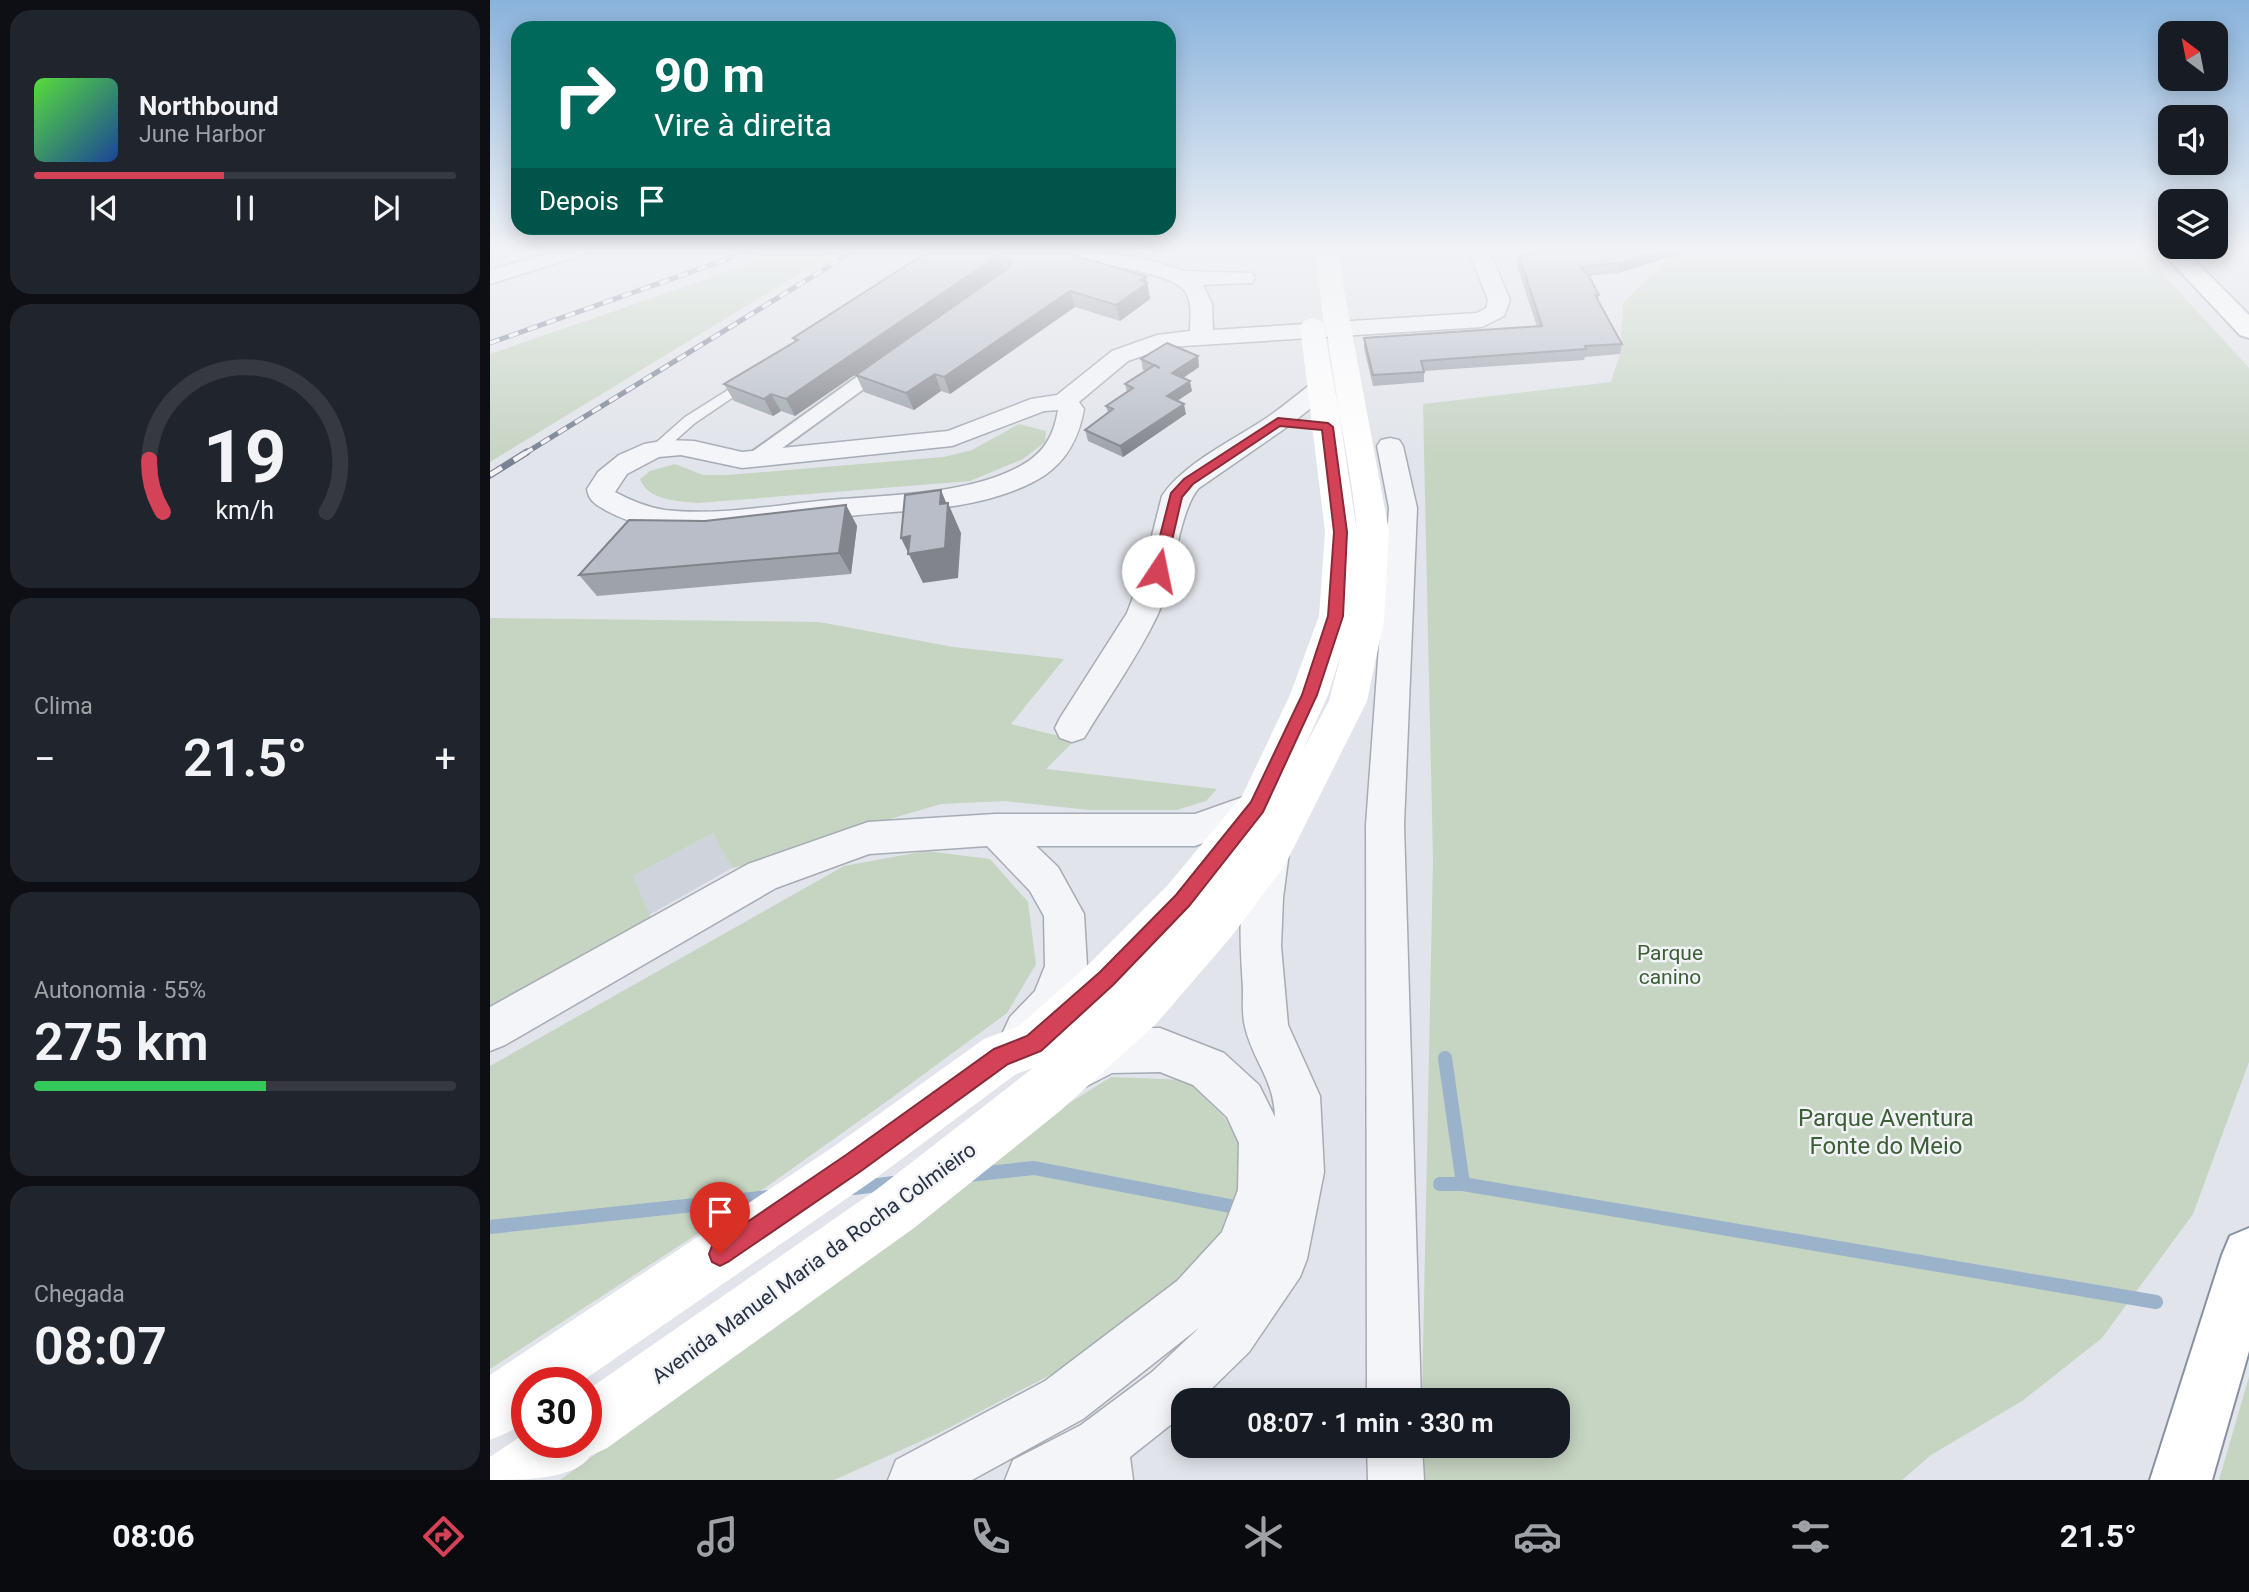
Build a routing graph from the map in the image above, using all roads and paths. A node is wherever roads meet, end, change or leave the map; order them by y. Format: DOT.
graph roads {
  1 [pos="1202,318"];
  2 [pos="1330,318"];
  3 [pos="1485,318"];
  4 [pos="1330,322"];
  5 [pos="1201,337"];
  6 [pos="906,350"];
  7 [pos="758,375"];
  8 [pos="1321,388"];
  9 [pos="1064,402"];
  10 [pos="1278,422"];
  11 [pos="1328,427"];
  12 [pos="1390,446"];
  13 [pos="655,451"];
  14 [pos="756,458"];
  15 [pos="1072,728"];
  16 [pos="1257,807"];
  17 [pos="995,830"];
  18 [pos="1270,852"];
  19 [pos="490,1030"];
  20 [pos="1001,1056"];
  21 [pos="1042,1093"];
  22 [pos="2249,1255"];
  23 [pos="554,1367"];
  24 [pos="1394,1388"];
  25 [pos="511,1396"];
  26 [pos="490,1410"];
  27 [pos="602,1416"];
  28 [pos="542,1458"];
  29 [pos="1395,1458"];
  30 [pos="1103,1462"];
  31 [pos="510,1480"];
  32 [pos="916,1480"];
  33 [pos="1033,1480"];
  34 [pos="1396,1480"];
  35 [pos="2181,1480"];
  1 -- 5 [label="street"];
  2 -- 4 [label="main road, Avenida Manuel Maria da Rocha Colmieiro"];
  3 -- 4 [label="street"];
  4 -- 5 [label="street"];
  4 -- 8 [label="main road, Avenida Manuel Maria da Rocha Colmieiro"];
  4 -- 18 [label="main road, Avenida Manuel Maria da Rocha Colmieiro"];
  5 -- 9 [label="street"];
  6 -- 14 [label="street"];
  7 -- 13 [label="lane"];
  8 -- 10 [label="street"];
  8 -- 11 [label="main road, Avenida Manuel Maria da Rocha Colmieiro"];
  9 -- 13 [label="street"];
  9 -- 14 [label="street"];
  10 -- 11 [label="street"];
  10 -- 15 [label="street"];
  11 -- 16 [label="main road, Avenida Manuel Maria da Rocha Colmieiro"];
  12 -- 24 [label="street"];
  13 -- 14 [label="street"];
  16 -- 17 [label="street"];
  16 -- 20 [label="main road, Avenida Manuel Maria da Rocha Colmieiro"];
  17 -- 19 [label="street"];
  17 -- 20 [label="street"];
  18 -- 21 [label="main road, Avenida Manuel Maria da Rocha Colmieiro"];
  18 -- 30 [label="street"];
  20 -- 23 [label="main road, Avenida Manuel Maria da Rocha Colmieiro"];
  21 -- 27 [label="main road, Avenida Manuel Maria da Rocha Colmieiro"];
  21 -- 32 [label="street"];
  22 -- 35 [label="main road"];
  25 -- 26 [label="main road, Avenida Manuel Maria da Rocha Colmieiro"];
  28 -- 31 [label="main road"];
  29 -- 34 [label="street"];
  30 -- 33 [label="street"];
}
